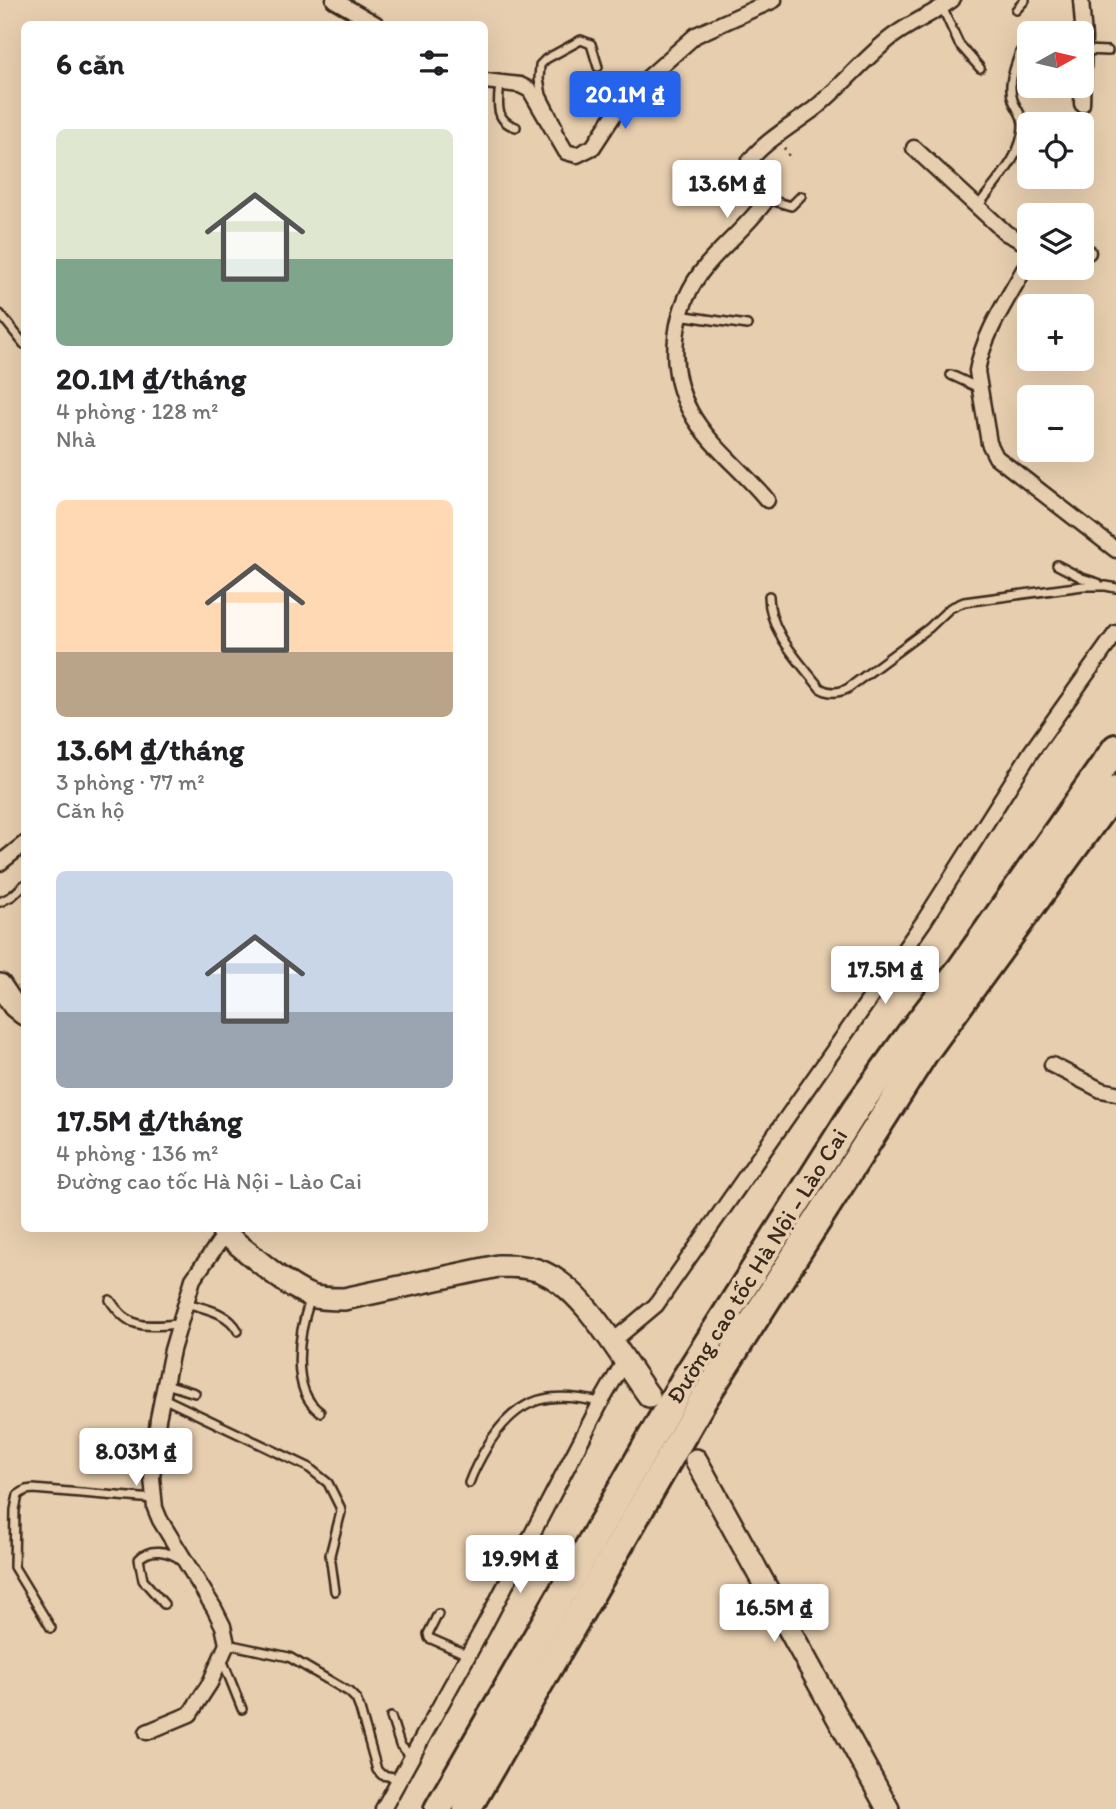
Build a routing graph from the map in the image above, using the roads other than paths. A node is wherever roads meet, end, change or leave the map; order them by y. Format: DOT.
graph roads {
  1 [pos="334,0"];
  2 [pos="774,0"];
  3 [pos="1025,0"];
  4 [pos="1081,0"];
  5 [pos="947,4"];
  6 [pos="1016,10"];
  7 [pos="371,21"];
  8 [pos="1082,21"];
  9 [pos="1094,50"];
  10 [pos="1108,51"];
  11 [pos="1017,62"];
  12 [pos="598,67"];
  13 [pos="980,68"];
  14 [pos="488,81"];
  15 [pos="500,82"];
  16 [pos="1082,98"];
  17 [pos="1082,104"];
  18 [pos="516,127"];
  19 [pos="914,148"];
  20 [pos="577,155"];
  21 [pos="801,196"];
  22 [pos="767,199"];
  23 [pos="978,206"];
  24 [pos="1017,239"];
  25 [pos="1019,280"];
  26 [pos="0,314"];
  27 [pos="678,315"];
  28 [pos="747,325"];
  29 [pos="21,340"];
  30 [pos="951,375"];
  31 [pos="980,388"];
  32 [pos="767,500"];
  33 [pos="1116,550"];
  34 [pos="1057,565"];
  35 [pos="1106,586"];
  36 [pos="1116,588"];
  37 [pos="769,596"];
  38 [pos="1116,632"];
  39 [pos="1116,748"];
  40 [pos="1116,790"];
  41 [pos="21,846"];
  42 [pos="0,863"];
  43 [pos="21,888"];
  44 [pos="0,902"];
  45 [pos="0,987"];
  46 [pos="21,1012"];
  47 [pos="1052,1065"];
  48 [pos="1116,1093"];
  49 [pos="222,1232"];
  50 [pos="224,1232"];
  51 [pos="312,1296"];
  52 [pos="110,1300"];
  53 [pos="185,1302"];
  54 [pos="179,1324"];
  55 [pos="239,1331"];
  56 [pos="612,1342"];
  57 [pos="624,1362"];
  58 [pos="164,1391"];
  59 [pos="195,1393"];
  60 [pos="649,1396"];
  61 [pos="601,1402"];
  62 [pos="320,1412"];
  63 [pos="696,1460"];
  64 [pos="469,1483"];
  65 [pos="155,1499"];
  66 [pos="187,1563"];
  67 [pos="335,1591"];
  68 [pos="164,1604"];
  69 [pos="438,1614"];
  70 [pos="51,1628"];
  71 [pos="225,1651"];
  72 [pos="469,1655"];
  73 [pos="242,1709"];
  74 [pos="391,1717"];
  75 [pos="147,1732"];
  76 [pos="411,1756"];
  77 [pos="399,1778"];
  78 [pos="383,1809"];
  79 [pos="438,1809"];
  80 [pos="467,1809"];
  81 [pos="888,1809"];
  1 -- 7 [label="street"];
  2 -- 20 [label="street"];
  3 -- 6 [label="lane"];
  4 -- 8 [label="street"];
  5 -- 13 [label="lane"];
  5 -- 22 [label="street"];
  9 -- 10 [label="lane"];
  11 -- 23 [label="lane"];
  12 -- 20 [label="lane"];
  14 -- 15 [label="street"];
  15 -- 18 [label="lane"];
  15 -- 20 [label="street"];
  16 -- 17 [label="street"];
  19 -- 23 [label="street"];
  21 -- 22 [label="lane"];
  22 -- 27 [label="street"];
  23 -- 24 [label="street"];
  25 -- 31 [label="street"];
  26 -- 29 [label="lane"];
  27 -- 28 [label="lane"];
  27 -- 32 [label="street"];
  30 -- 31 [label="lane"];
  31 -- 33 [label="street"];
  34 -- 35 [label="lane"];
  35 -- 36 [label="lane"];
  35 -- 37 [label="lane"];
  38 -- 56 [label="street"];
  39 -- 79 [label="highway, Đường cao tốc Hà Nội - Lào Cai"];
  40 -- 80 [label="highway, Đường cao tốc Hà Nội - Lào Cai"];
  41 -- 42 [label="street"];
  43 -- 44 [label="lane"];
  45 -- 46 [label="street"];
  47 -- 48 [label="street"];
  49 -- 53 [label="street"];
  50 -- 51 [label="street"];
  51 -- 56 [label="street"];
  51 -- 62 [label="lane"];
  52 -- 54 [label="lane"];
  53 -- 54 [label="street"];
  53 -- 55 [label="lane"];
  54 -- 58 [label="street"];
  56 -- 57 [label="street"];
  57 -- 60 [label="street"];
  57 -- 61 [label="street"];
  58 -- 59 [label="lane"];
  58 -- 65 [label="street"];
  58 -- 67 [label="lane"];
  61 -- 64 [label="lane"];
  61 -- 72 [label="street"];
  63 -- 81 [label="street"];
  65 -- 66 [label="street"];
  65 -- 70 [label="lane"];
  66 -- 68 [label="lane"];
  66 -- 71 [label="street"];
  69 -- 72 [label="lane"];
  71 -- 73 [label="lane"];
  71 -- 75 [label="street"];
  71 -- 77 [label="lane"];
  72 -- 76 [label="street"];
  74 -- 76 [label="lane"];
  76 -- 77 [label="street"];
  77 -- 78 [label="street"];
}
